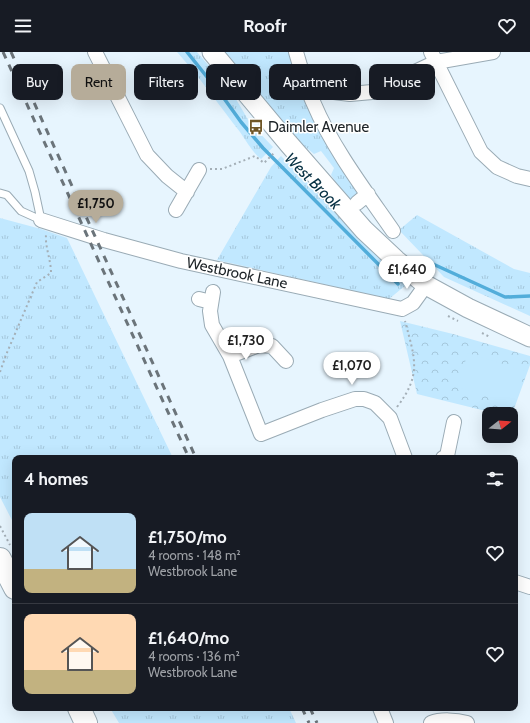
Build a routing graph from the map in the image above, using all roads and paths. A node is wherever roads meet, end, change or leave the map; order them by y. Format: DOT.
graph roads {
  1 [pos="95,52"];
  2 [pos="212,52"];
  3 [pos="296,52"];
  4 [pos="493,52"];
  5 [pos="433,57"];
  6 [pos="300,64"];
  7 [pos="361,93"];
  8 [pos="312,100"];
  9 [pos="0,108"];
  10 [pos="276,150"];
  11 [pos="199,170"];
  12 [pos="530,179"];
  13 [pos="187,192"];
  14 [pos="0,193"];
  15 [pos="176,210"];
  16 [pos="44,221"];
  17 [pos="393,231"];
  18 [pos="426,285"];
  19 [pos="208,298"];
  20 [pos="402,309"];
  21 [pos="530,337"];
  22 [pos="230,356"];
  23 [pos="286,361"];
  24 [pos="0,372"];
  25 [pos="390,418"];
  26 [pos="454,422"];
  27 [pos="404,455"];
  28 [pos="447,455"];
  29 [pos="0,526"];
  30 [pos="6,553"];
  31 [pos="12,576"];
  32 [pos="518,582"];
  33 [pos="530,587"];
  34 [pos="80,711"];
  35 [pos="381,711"];
  36 [pos="434,722"];
  37 [pos="86,723"];
  38 [pos="386,723"];
  39 [pos="467,723"];
  1 -- 13 [label="street"];
  2 -- 18 [label="main road"];
  3 -- 6 [label="street"];
  4 -- 5 [label="street"];
  5 -- 7 [label="street"];
  5 -- 12 [label="street"];
  8 -- 17 [label="street"];
  9 -- 16 [label="lane"];
  10 -- 11 [label="path"];
  11 -- 13 [label="street"];
  13 -- 15 [label="street"];
  14 -- 16 [label="lane"];
  16 -- 20 [label="street, Westbrook Lane"];
  16 -- 24 [label="path"];
  18 -- 20 [label="street"];
  18 -- 21 [label="main road"];
  19 -- 22 [label="street"];
  20 -- 25 [label="path"];
  22 -- 23 [label="street"];
  22 -- 25 [label="street"];
  25 -- 27 [label="street"];
  26 -- 28 [label="street"];
  29 -- 30 [label="path"];
  30 -- 31 [label="main road"];
  32 -- 33 [label="street"];
  34 -- 37 [label="main road"];
  35 -- 38 [label="street"];
  36 -- 39 [label="street"];
}
